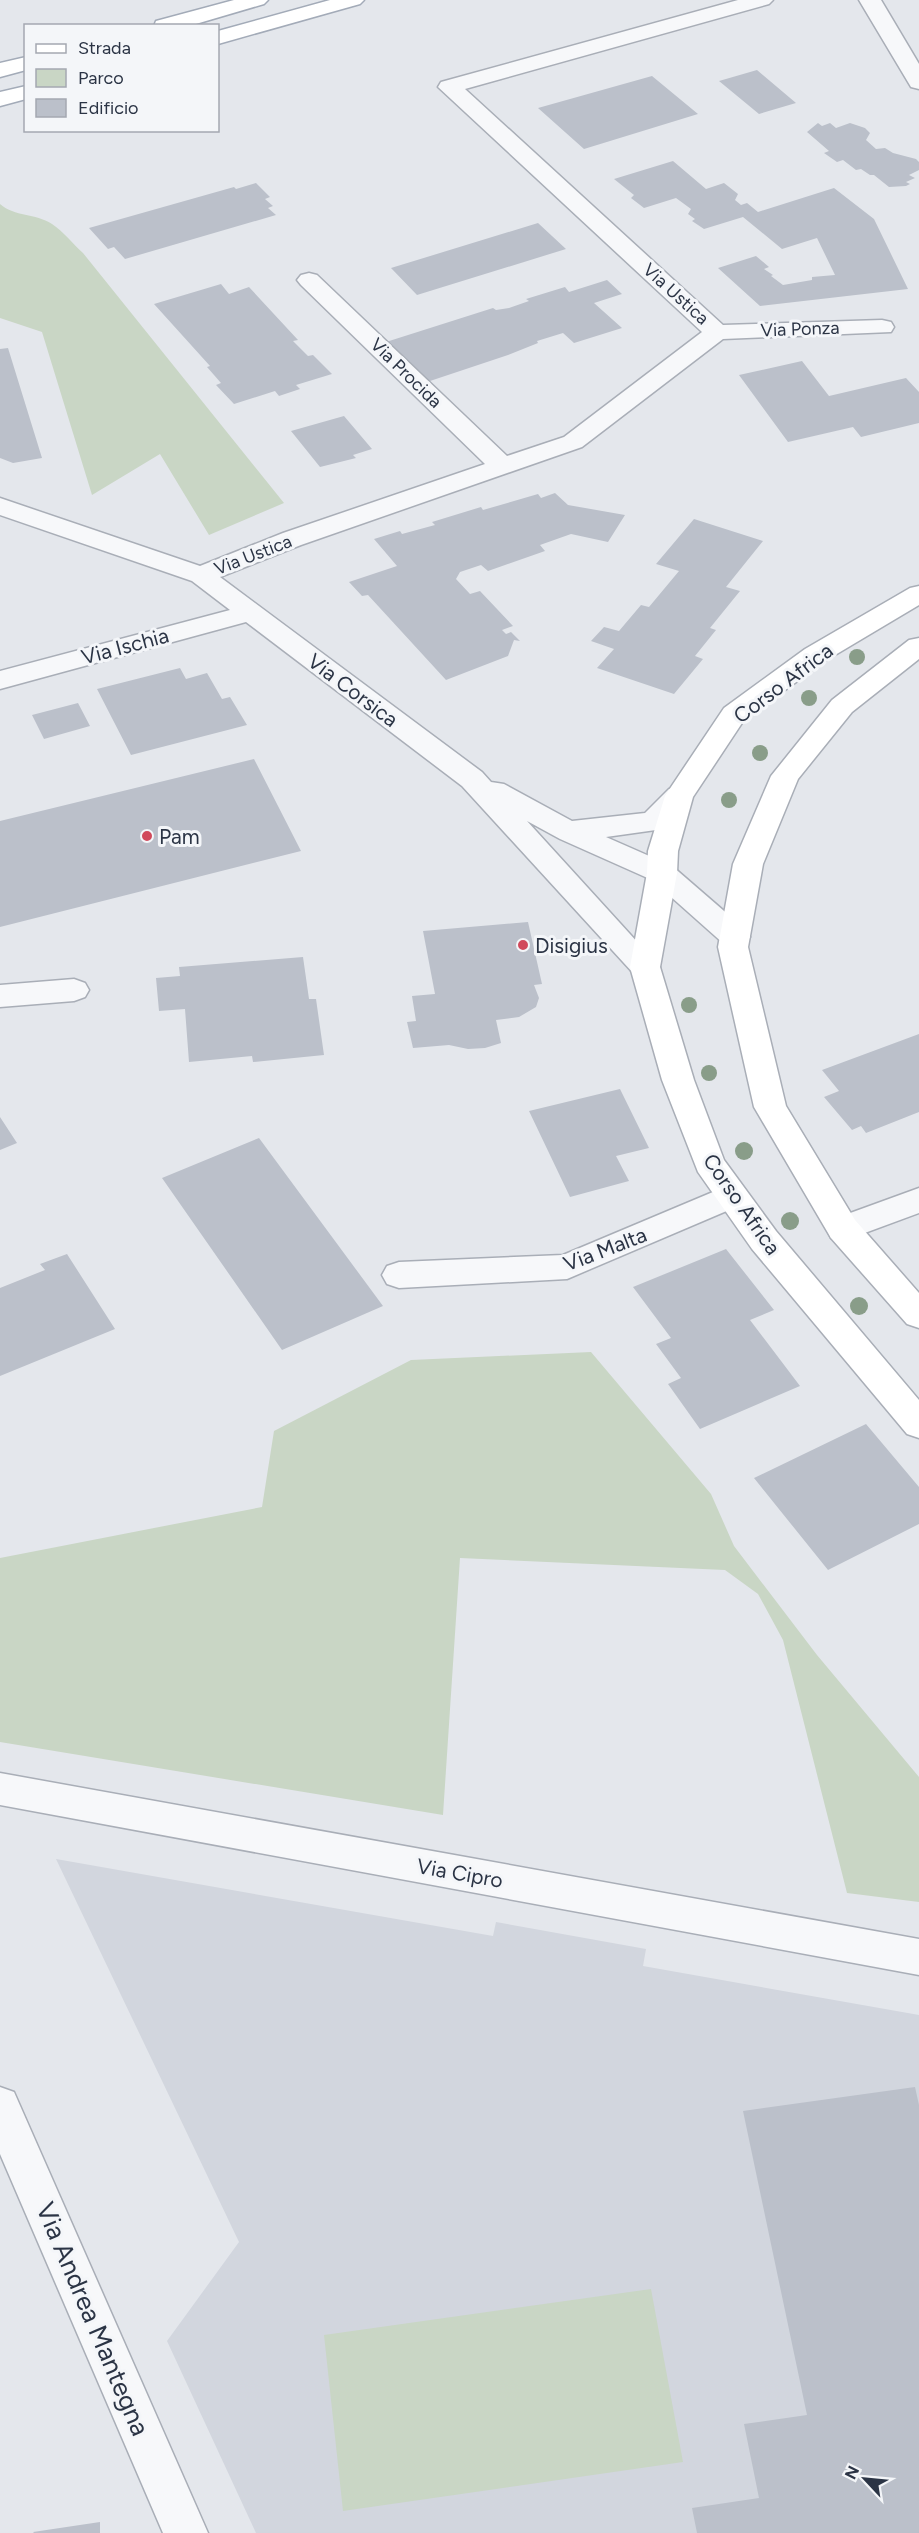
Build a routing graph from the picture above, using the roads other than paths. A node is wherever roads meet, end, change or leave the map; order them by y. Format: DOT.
graph roads {
  1 [pos="257,0"];
  2 [pos="353,0"];
  3 [pos="762,0"];
  4 [pos="870,0"];
  5 [pos="171,24"];
  6 [pos="219,38"];
  7 [pos="24,64"];
  8 [pos="0,70"];
  9 [pos="919,82"];
  10 [pos="24,93"];
  11 [pos="0,99"];
  12 [pos="309,280"];
  13 [pos="882,327"];
  14 [pos="717,332"];
  15 [pos="503,467"];
  16 [pos="0,506"];
  17 [pos="201,575"];
  18 [pos="919,594"];
  19 [pos="249,613"];
  20 [pos="919,646"];
  21 [pos="0,680"];
  22 [pos="472,779"];
  23 [pos="679,796"];
  24 [pos="568,831"];
  25 [pos="662,873"];
  26 [pos="735,937"];
  27 [pos="645,967"];
  28 [pos="74,990"];
  29 [pos="0,996"];
  30 [pos="732,1196"];
  31 [pos="919,1200"];
  32 [pos="843,1229"];
  33 [pos="399,1275"];
  34 [pos="919,1315"];
  35 [pos="919,1424"];
  36 [pos="0,1789"];
  37 [pos="919,1957"];
  38 [pos="0,2106"];
  39 [pos="186,2533"];
  1 -- 5 [label="street"];
  2 -- 6 [label="street"];
  3 -- 14 [label="street, Via Ustica"];
  4 -- 9 [label="street"];
  7 -- 8 [label="street"];
  10 -- 11 [label="street"];
  12 -- 15 [label="street, Via Procida"];
  13 -- 14 [label="street, Via Ponza"];
  14 -- 15 [label="street, Via Ustica"];
  15 -- 17 [label="street, Via Ustica"];
  16 -- 17 [label="street, Via Corsica"];
  17 -- 19 [label="street, Via Corsica"];
  18 -- 23 [label="street, Corso Africa"];
  19 -- 21 [label="street, Via Ischia"];
  19 -- 22 [label="street, Via Corsica"];
  20 -- 26 [label="street"];
  22 -- 24 [label="street"];
  22 -- 27 [label="street, Via Corsica"];
  23 -- 24 [label="street"];
  23 -- 25 [label="street, Corso Africa"];
  24 -- 25 [label="street"];
  25 -- 26 [label="street"];
  25 -- 27 [label="street, Corso Africa"];
  26 -- 32 [label="street"];
  27 -- 30 [label="street, Corso Africa"];
  28 -- 29 [label="street"];
  30 -- 33 [label="street, Via Malta"];
  30 -- 35 [label="street, Corso Africa"];
  31 -- 32 [label="street"];
  32 -- 34 [label="street"];
  36 -- 37 [label="street, Via Cipro"];
  38 -- 39 [label="street, Via Andrea Mantegna"];
}
